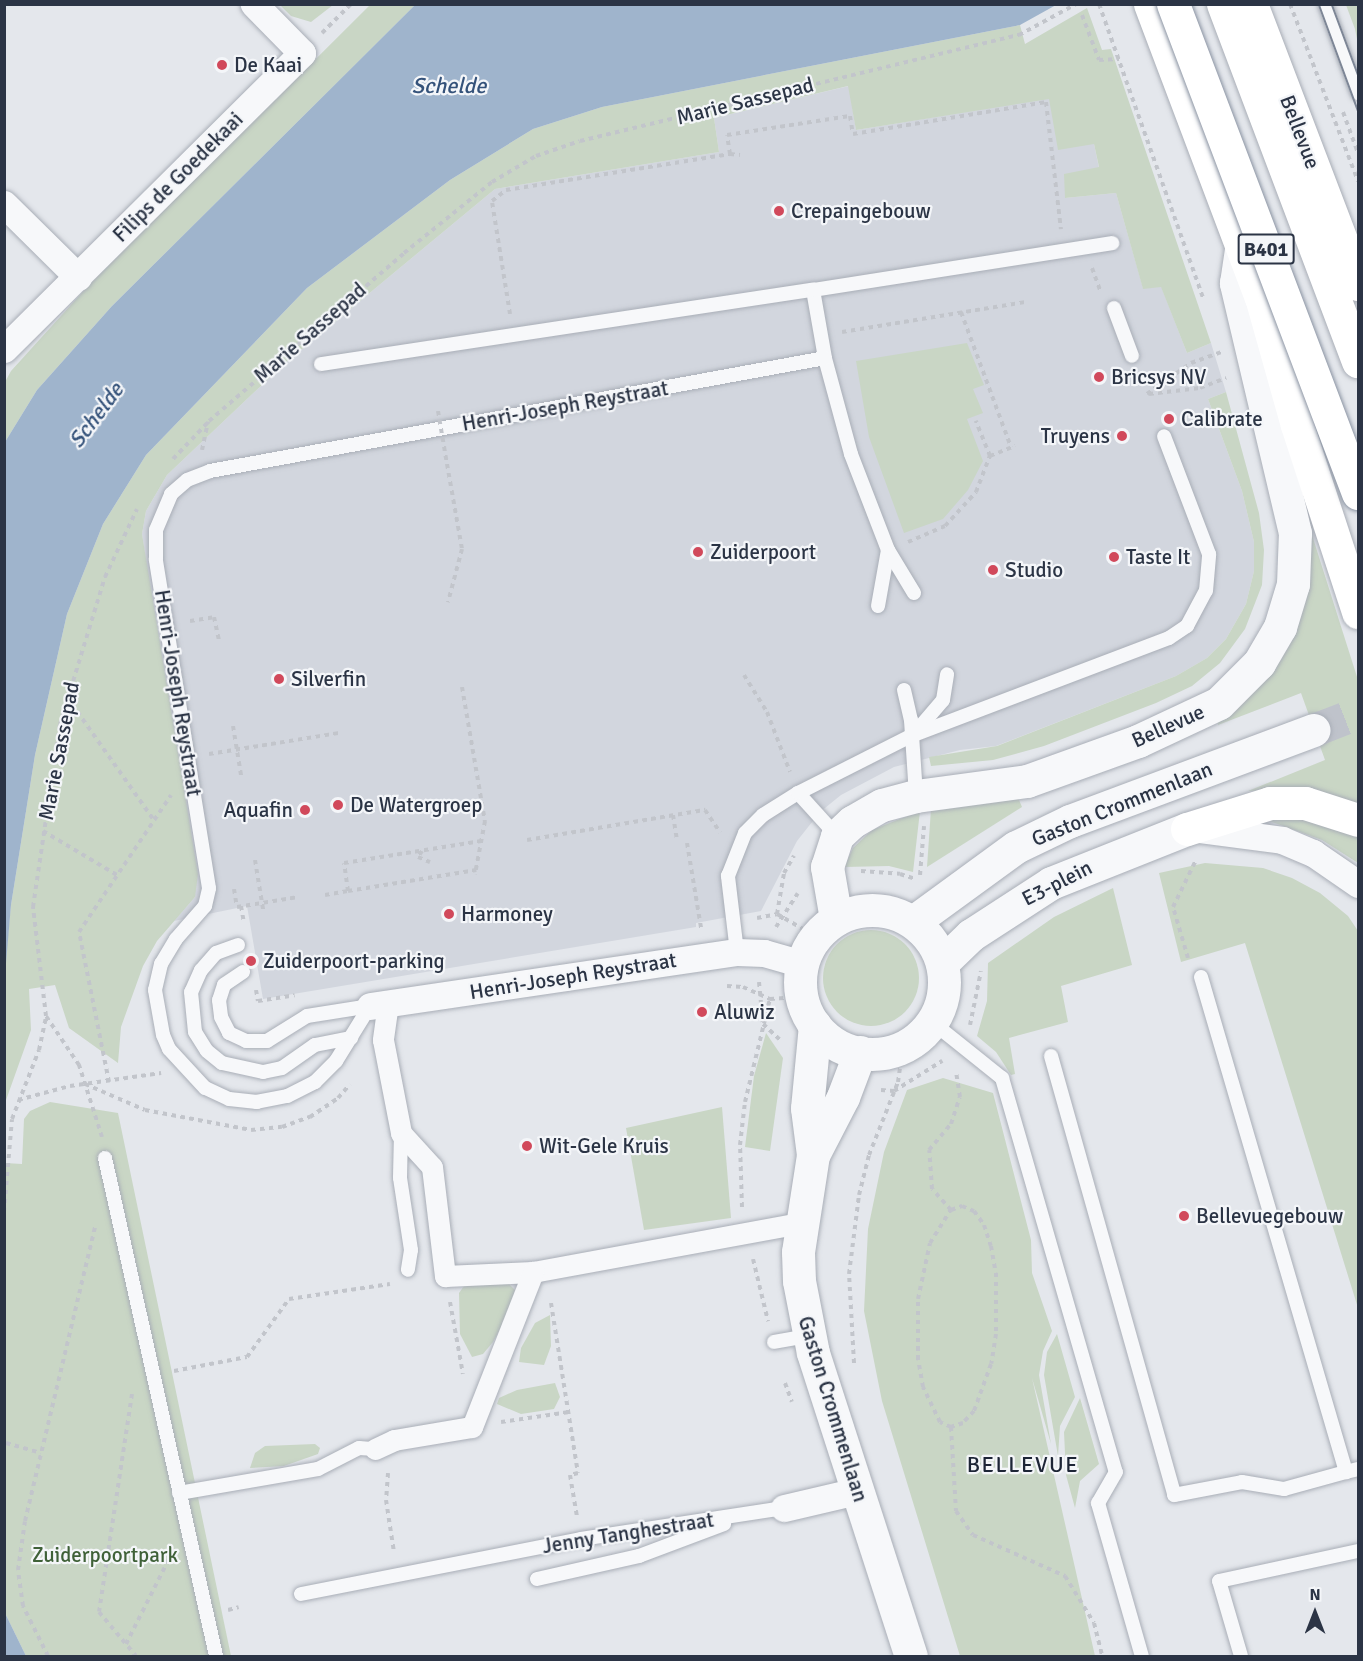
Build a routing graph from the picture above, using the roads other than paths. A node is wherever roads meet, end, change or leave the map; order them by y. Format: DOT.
graph roads {
  1 [pos="254,4"];
  2 [pos="1150,4"];
  3 [pos="1173,4"];
  4 [pos="1223,4"];
  5 [pos="1251,4"];
  6 [pos="1325,4"];
  7 [pos="1359,93"];
  8 [pos="4,204"];
  9 [pos="1112,243"];
  10 [pos="1242,243"];
  11 [pos="1354,272"];
  12 [pos="78,277"];
  13 [pos="813,290"];
  14 [pos="1114,308"];
  15 [pos="4,349"];
  16 [pos="1132,356"];
  17 [pos="825,358"];
  18 [pos="1359,361"];
  19 [pos="321,364"];
  20 [pos="1164,436"];
  21 [pos="1359,494"];
  22 [pos="888,549"];
  23 [pos="914,593"];
  24 [pos="878,606"];
  25 [pos="1359,612"];
  26 [pos="947,674"];
  27 [pos="904,690"];
  28 [pos="1314,730"];
  29 [pos="911,736"];
  30 [pos="798,793"];
  31 [pos="921,795"];
  32 [pos="1359,820"];
  33 [pos="837,836"];
  34 [pos="1192,842"];
  35 [pos="1359,884"];
  36 [pos="913,922"];
  37 [pos="818,940"];
  38 [pos="238,945"];
  39 [pos="737,952"];
  40 [pos="942,963"];
  41 [pos="249,976"];
  42 [pos="1201,977"];
  43 [pos="379,1005"];
  44 [pos="932,1022"];
  45 [pos="815,1025"];
  46 [pos="351,1038"];
  47 [pos="860,1052"];
  48 [pos="1051,1056"];
  49 [pos="401,1133"];
  50 [pos="813,1155"];
  51 [pos="105,1158"];
  52 [pos="801,1223"];
  53 [pos="408,1270"];
  54 [pos="539,1271"];
  55 [pos="808,1336"];
  56 [pos="774,1342"];
  57 [pos="375,1449"];
  58 [pos="1352,1470"];
  59 [pos="857,1491"];
  60 [pos="179,1493"];
  61 [pos="784,1508"];
  62 [pos="751,1513"];
  63 [pos="1359,1551"];
  64 [pos="537,1579"];
  65 [pos="301,1594"];
  66 [pos="216,1656"];
  67 [pos="908,1656"];
  68 [pos="1142,1656"];
  69 [pos="1240,1656"];
  1 -- 12 [label="street, Filips de Goedekaai"];
  2 -- 10 [label="main road, Bellevue"];
  3 -- 21 [label="main road, B401, bridge"];
  4 -- 18 [label="main road, B401"];
  5 -- 11 [label="main road, Bellevue"];
  6 -- 7 [label="lane"];
  8 -- 12 [label="street"];
  9 -- 13 [label="lane"];
  10 -- 25 [label="main road, Bellevue"];
  10 -- 31 [label="street, Bellevue"];
  12 -- 15 [label="street, Filips de Goedekaai"];
  13 -- 17 [label="lane"];
  13 -- 19 [label="lane"];
  14 -- 16 [label="lane"];
  17 -- 22 [label="lane"];
  17 -- 46 [label="lane, Henri-Joseph Reystraat"];
  20 -- 29 [label="lane"];
  22 -- 23 [label="lane"];
  22 -- 24 [label="lane"];
  26 -- 29 [label="lane"];
  27 -- 29 [label="lane"];
  28 -- 36 [label="street, Gaston Crommenlaan"];
  29 -- 30 [label="lane"];
  29 -- 31 [label="lane"];
  30 -- 33 [label="lane"];
  30 -- 39 [label="lane"];
  31 -- 33 [label="street, Bellevue"];
  32 -- 34 [label="main road"];
  33 -- 37 [label="street"];
  34 -- 35 [label="street"];
  34 -- 40 [label="street, E3-plein"];
  36 -- 37 [label="street"];
  36 -- 40 [label="street"];
  37 -- 39 [label="street, Henri-Joseph Reystraat"];
  37 -- 45 [label="street, Gaston Crommenlaan"];
  38 -- 46 [label="lane"];
  39 -- 43 [label="street, Henri-Joseph Reystraat"];
  40 -- 44 [label="street"];
  41 -- 43 [label="lane"];
  42 -- 58 [label="lane"];
  43 -- 46 [label="lane, Henri-Joseph Reystraat"];
  43 -- 49 [label="street"];
  44 -- 47 [label="street, Gaston Crommenlaan"];
  44 -- 68 [label="lane"];
  45 -- 47 [label="street, Gaston Crommenlaan"];
  45 -- 50 [label="street, Gaston Crommenlaan"];
  47 -- 50 [label="street, Gaston Crommenlaan"];
  48 -- 58 [label="lane"];
  49 -- 53 [label="lane"];
  49 -- 54 [label="street"];
  50 -- 52 [label="street, Gaston Crommenlaan"];
  51 -- 60 [label="lane"];
  52 -- 54 [label="street"];
  52 -- 55 [label="street, Gaston Crommenlaan"];
  54 -- 57 [label="street"];
  55 -- 56 [label="lane"];
  55 -- 59 [label="street, Gaston Crommenlaan"];
  57 -- 60 [label="lane"];
  59 -- 61 [label="street, Jenny Tanghestraat"];
  59 -- 67 [label="street, Gaston Crommenlaan"];
  60 -- 66 [label="lane"];
  61 -- 62 [label="lane, Jenny Tanghestraat"];
  62 -- 64 [label="lane"];
  62 -- 65 [label="lane, Jenny Tanghestraat"];
  63 -- 69 [label="lane"];
}
